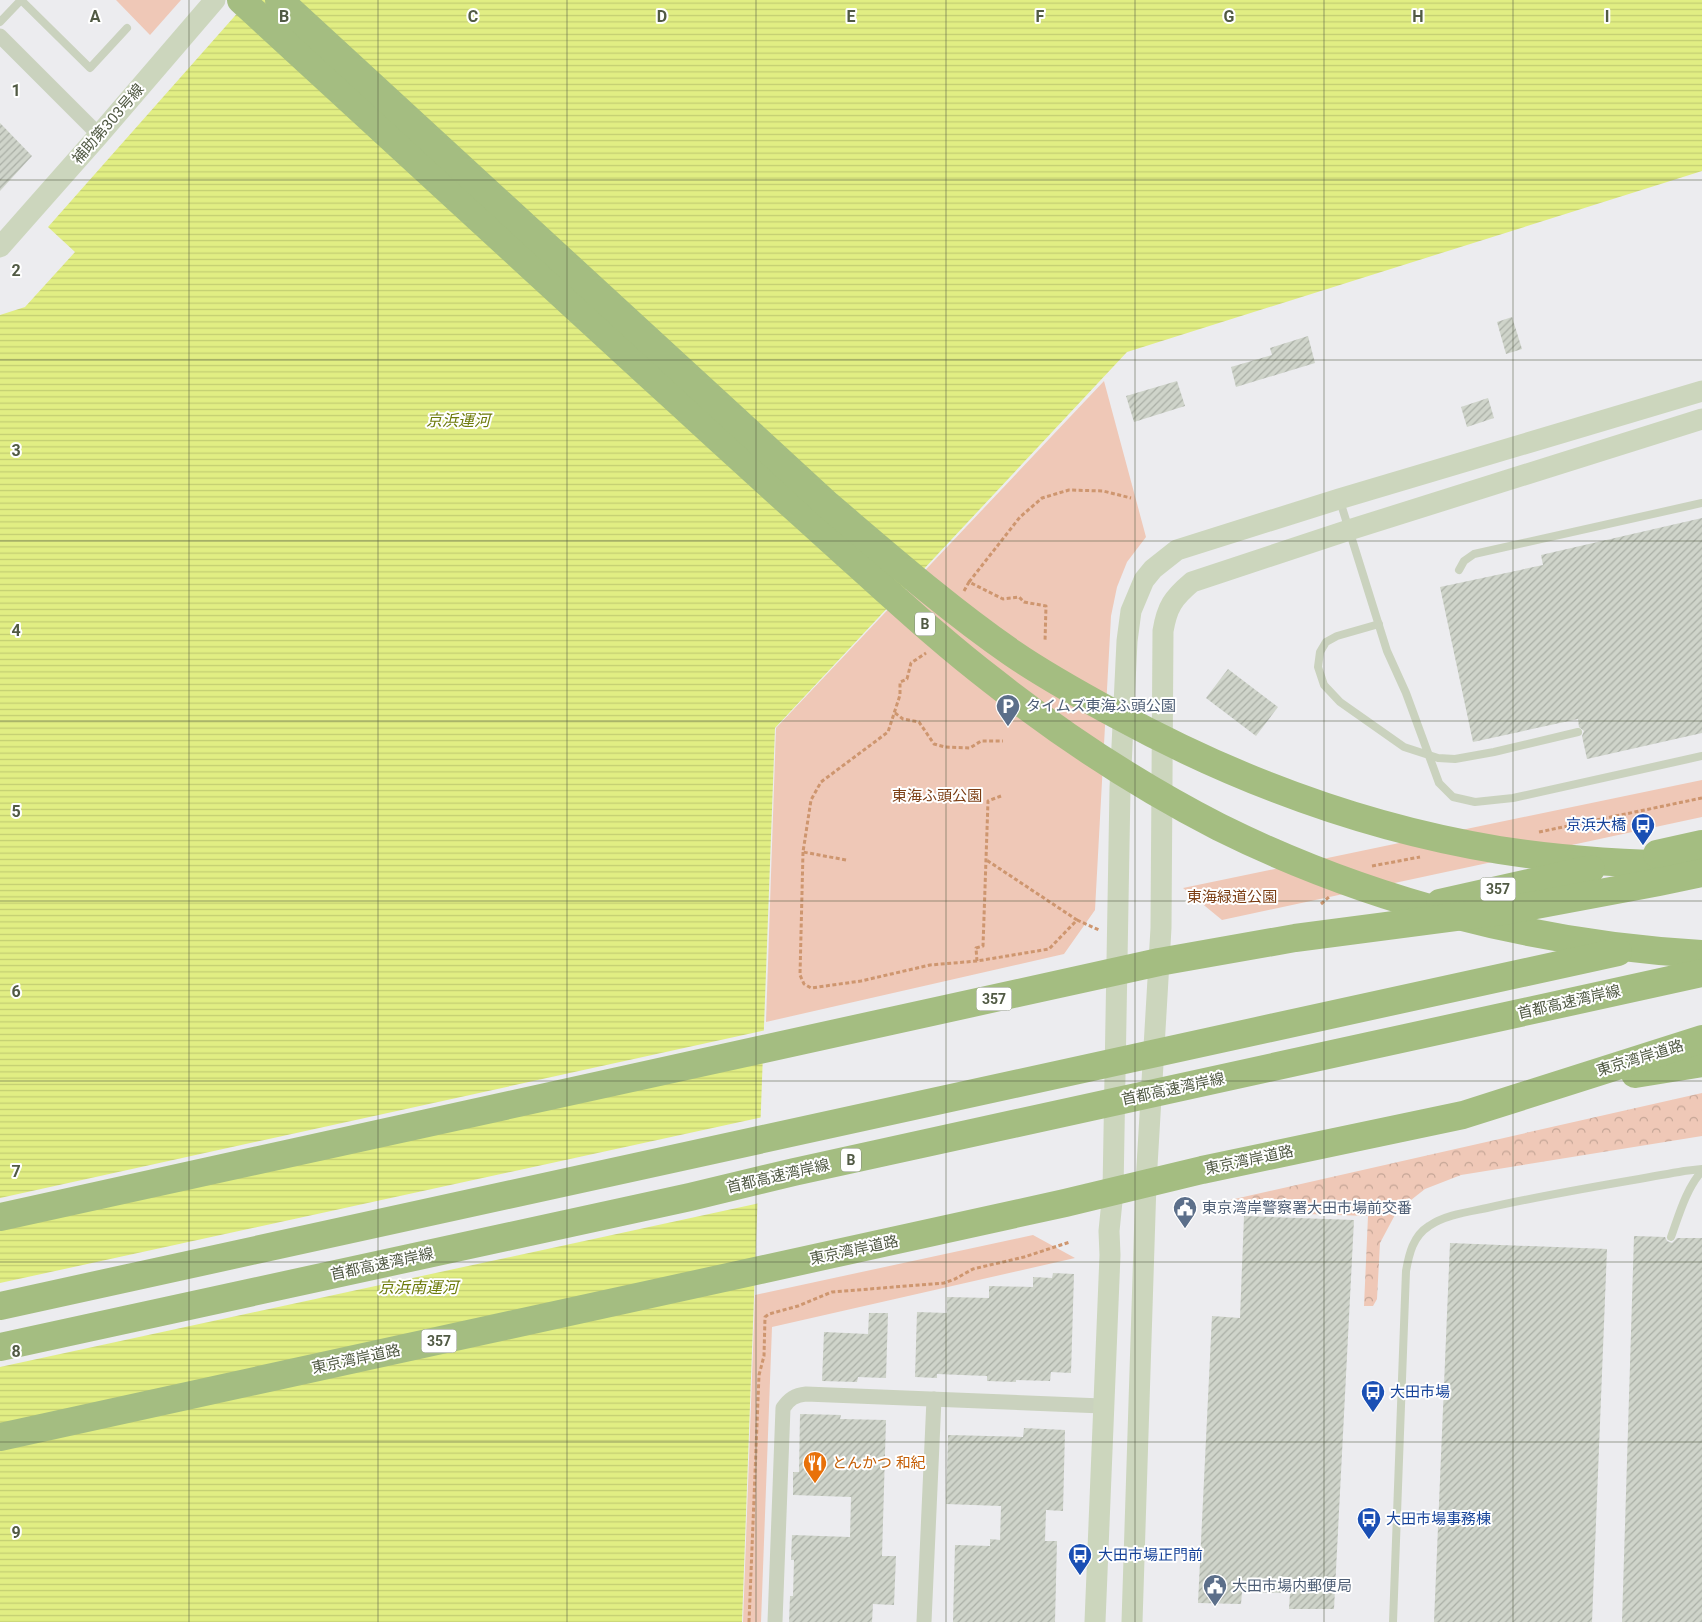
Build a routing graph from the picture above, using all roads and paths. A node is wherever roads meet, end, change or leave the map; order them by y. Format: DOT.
graph roads {
  1 [pos="215,0"];
  2 [pos="241,0"];
  3 [pos="279,0"];
  4 [pos="0,22"];
  5 [pos="128,28"];
  6 [pos="0,36"];
  7 [pos="99,136"];
  8 [pos="0,248"];
  9 [pos="1702,391"];
  10 [pos="1702,419"];
  11 [pos="1131,498"];
  12 [pos="1339,499"];
  13 [pos="1702,502"];
  14 [pos="1349,530"];
  15 [pos="1459,570"];
  16 [pos="969,582"];
  17 [pos="961,598"];
  18 [pos="1379,624"];
  19 [pos="1045,642"];
  20 [pos="930,650"];
  21 [pos="895,713"];
  22 [pos="1578,732"];
  23 [pos="1003,741"];
  24 [pos="1702,756"];
  25 [pos="1001,796"];
  26 [pos="1702,844"];
  27 [pos="803,852"];
  28 [pos="985,859"];
  29 [pos="846,860"];
  30 [pos="1702,864"];
  31 [pos="1702,873"];
  32 [pos="1077,920"];
  33 [pos="1099,930"];
  34 [pos="1702,934"];
  35 [pos="1295,938"];
  36 [pos="1702,954"];
  37 [pos="977,961"];
  38 [pos="1159,962"];
  39 [pos="1117,972"];
  40 [pos="1702,972"];
  41 [pos="1702,1039"];
  42 [pos="1702,1063"];
  43 [pos="1545,1088"];
  44 [pos="1702,1170"];
  45 [pos="1146,1183"];
  46 [pos="1113,1191"];
  47 [pos="0,1218"];
  48 [pos="1671,1237"];
  49 [pos="1070,1242"];
  50 [pos="0,1306"];
  51 [pos="0,1347"];
  52 [pos="934,1399"];
  53 [pos="1102,1406"];
  54 [pos="0,1437"];
  55 [pos="749,1622"];
  56 [pos="775,1622"];
  57 [pos="924,1622"];
  58 [pos="1095,1622"];
  59 [pos="1132,1622"];
  60 [pos="1393,1622"];
  1 -- 7 [label="street, 補助第303号線"];
  2 -- 36 [label="highway, B"];
  3 -- 30 [label="highway, B"];
  4 -- 5 [label="lane"];
  6 -- 7 [label="street"];
  7 -- 8 [label="street, 補助第303号線"];
  9 -- 12 [label="street"];
  10 -- 14 [label="street"];
  11 -- 16 [label="path"];
  12 -- 14 [label="lane"];
  12 -- 39 [label="street"];
  13 -- 15 [label="lane"];
  14 -- 18 [label="lane"];
  14 -- 38 [label="street"];
  16 -- 17 [label="path"];
  16 -- 19 [label="path"];
  18 -- 22 [label="lane"];
  18 -- 24 [label="lane"];
  20 -- 21 [label="path"];
  21 -- 23 [label="path"];
  21 -- 27 [label="path"];
  25 -- 28 [label="path"];
  26 -- 35 [label="highway, 357"];
  27 -- 29 [label="path"];
  27 -- 37 [label="path"];
  28 -- 32 [label="path"];
  28 -- 37 [label="path"];
  31 -- 35 [label="highway, 357"];
  32 -- 33 [label="path"];
  32 -- 37 [label="path"];
  34 -- 50 [label="highway"];
  35 -- 38 [label="highway, 357"];
  38 -- 39 [label="highway, 357"];
  38 -- 45 [label="street"];
  39 -- 46 [label="street"];
  39 -- 47 [label="highway, 357"];
  40 -- 51 [label="highway, 首都高速湾岸線 / B"];
  41 -- 43 [label="highway, 東京湾岸道路 / 357"];
  42 -- 43 [label="highway, 357"];
  43 -- 45 [label="highway, 東京湾岸道路 / 357"];
  44 -- 48 [label="lane"];
  44 -- 60 [label="lane"];
  45 -- 46 [label="highway, 東京湾岸道路 / 357"];
  45 -- 59 [label="street"];
  46 -- 53 [label="street"];
  46 -- 54 [label="highway, 東京湾岸道路 / 357"];
  49 -- 55 [label="path"];
  52 -- 53 [label="street"];
  52 -- 56 [label="street"];
  52 -- 57 [label="street"];
  53 -- 58 [label="street"];
}
